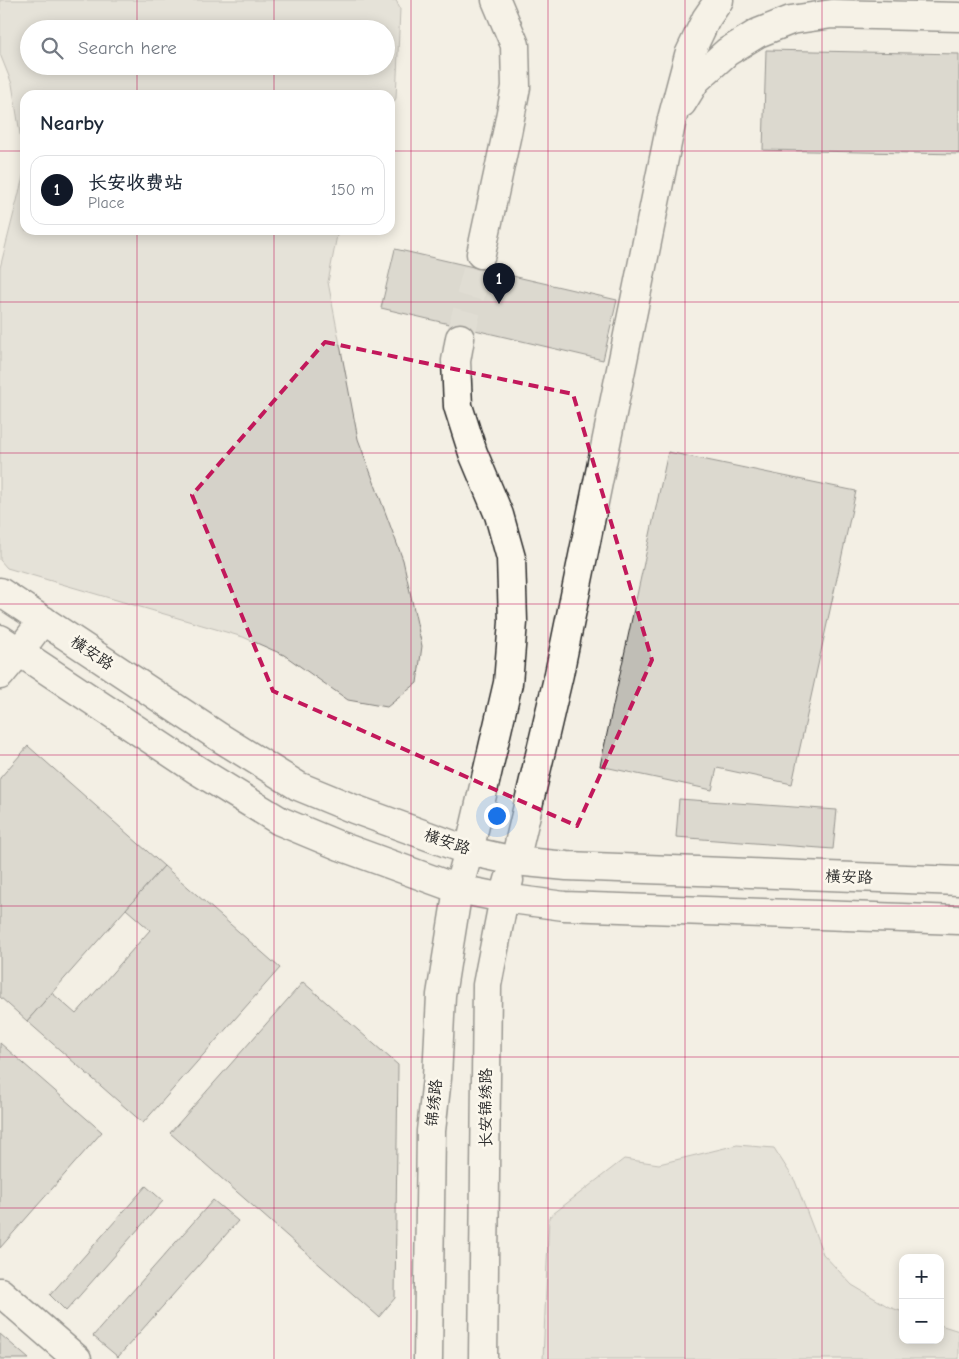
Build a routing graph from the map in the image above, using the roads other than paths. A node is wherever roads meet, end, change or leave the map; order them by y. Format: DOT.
graph roads {
  1 [pos="496,0"];
  2 [pos="719,0"];
  3 [pos="959,17"];
  4 [pos="672,119"];
  5 [pos="480,254"];
  6 [pos="460,338"];
  7 [pos="0,592"];
  8 [pos="43,620"];
  9 [pos="10,646"];
  10 [pos="0,675"];
  11 [pos="469,851"];
  12 [pos="515,861"];
  13 [pos="959,880"];
  14 [pos="458,889"];
  15 [pos="504,898"];
  16 [pos="959,920"];
  17 [pos="0,1292"];
  18 [pos="77,1359"];
  19 [pos="428,1359"];
  20 [pos="483,1359"];
  1 -- 5 [label="main road"];
  2 -- 4 [label="main road, 长安锦绣路"];
  3 -- 4 [label="main road"];
  4 -- 12 [label="main road, 长安锦绣路"];
  6 -- 11 [label="main road, 锦绣路"];
  7 -- 8 [label="main road, 横安路"];
  8 -- 9 [label="main road"];
  8 -- 11 [label="main road, 横安路"];
  9 -- 10 [label="main road"];
  9 -- 14 [label="main road"];
  11 -- 12 [label="main road, 横安路"];
  11 -- 14 [label="main road, 锦绣路"];
  12 -- 13 [label="main road, 横安路"];
  12 -- 15 [label="main road, 长安锦绣路"];
  14 -- 15 [label="main road"];
  14 -- 19 [label="main road, 锦绣路"];
  15 -- 16 [label="main road"];
  15 -- 20 [label="main road, 长安锦绣路"];
  17 -- 18 [label="main road"];
}
